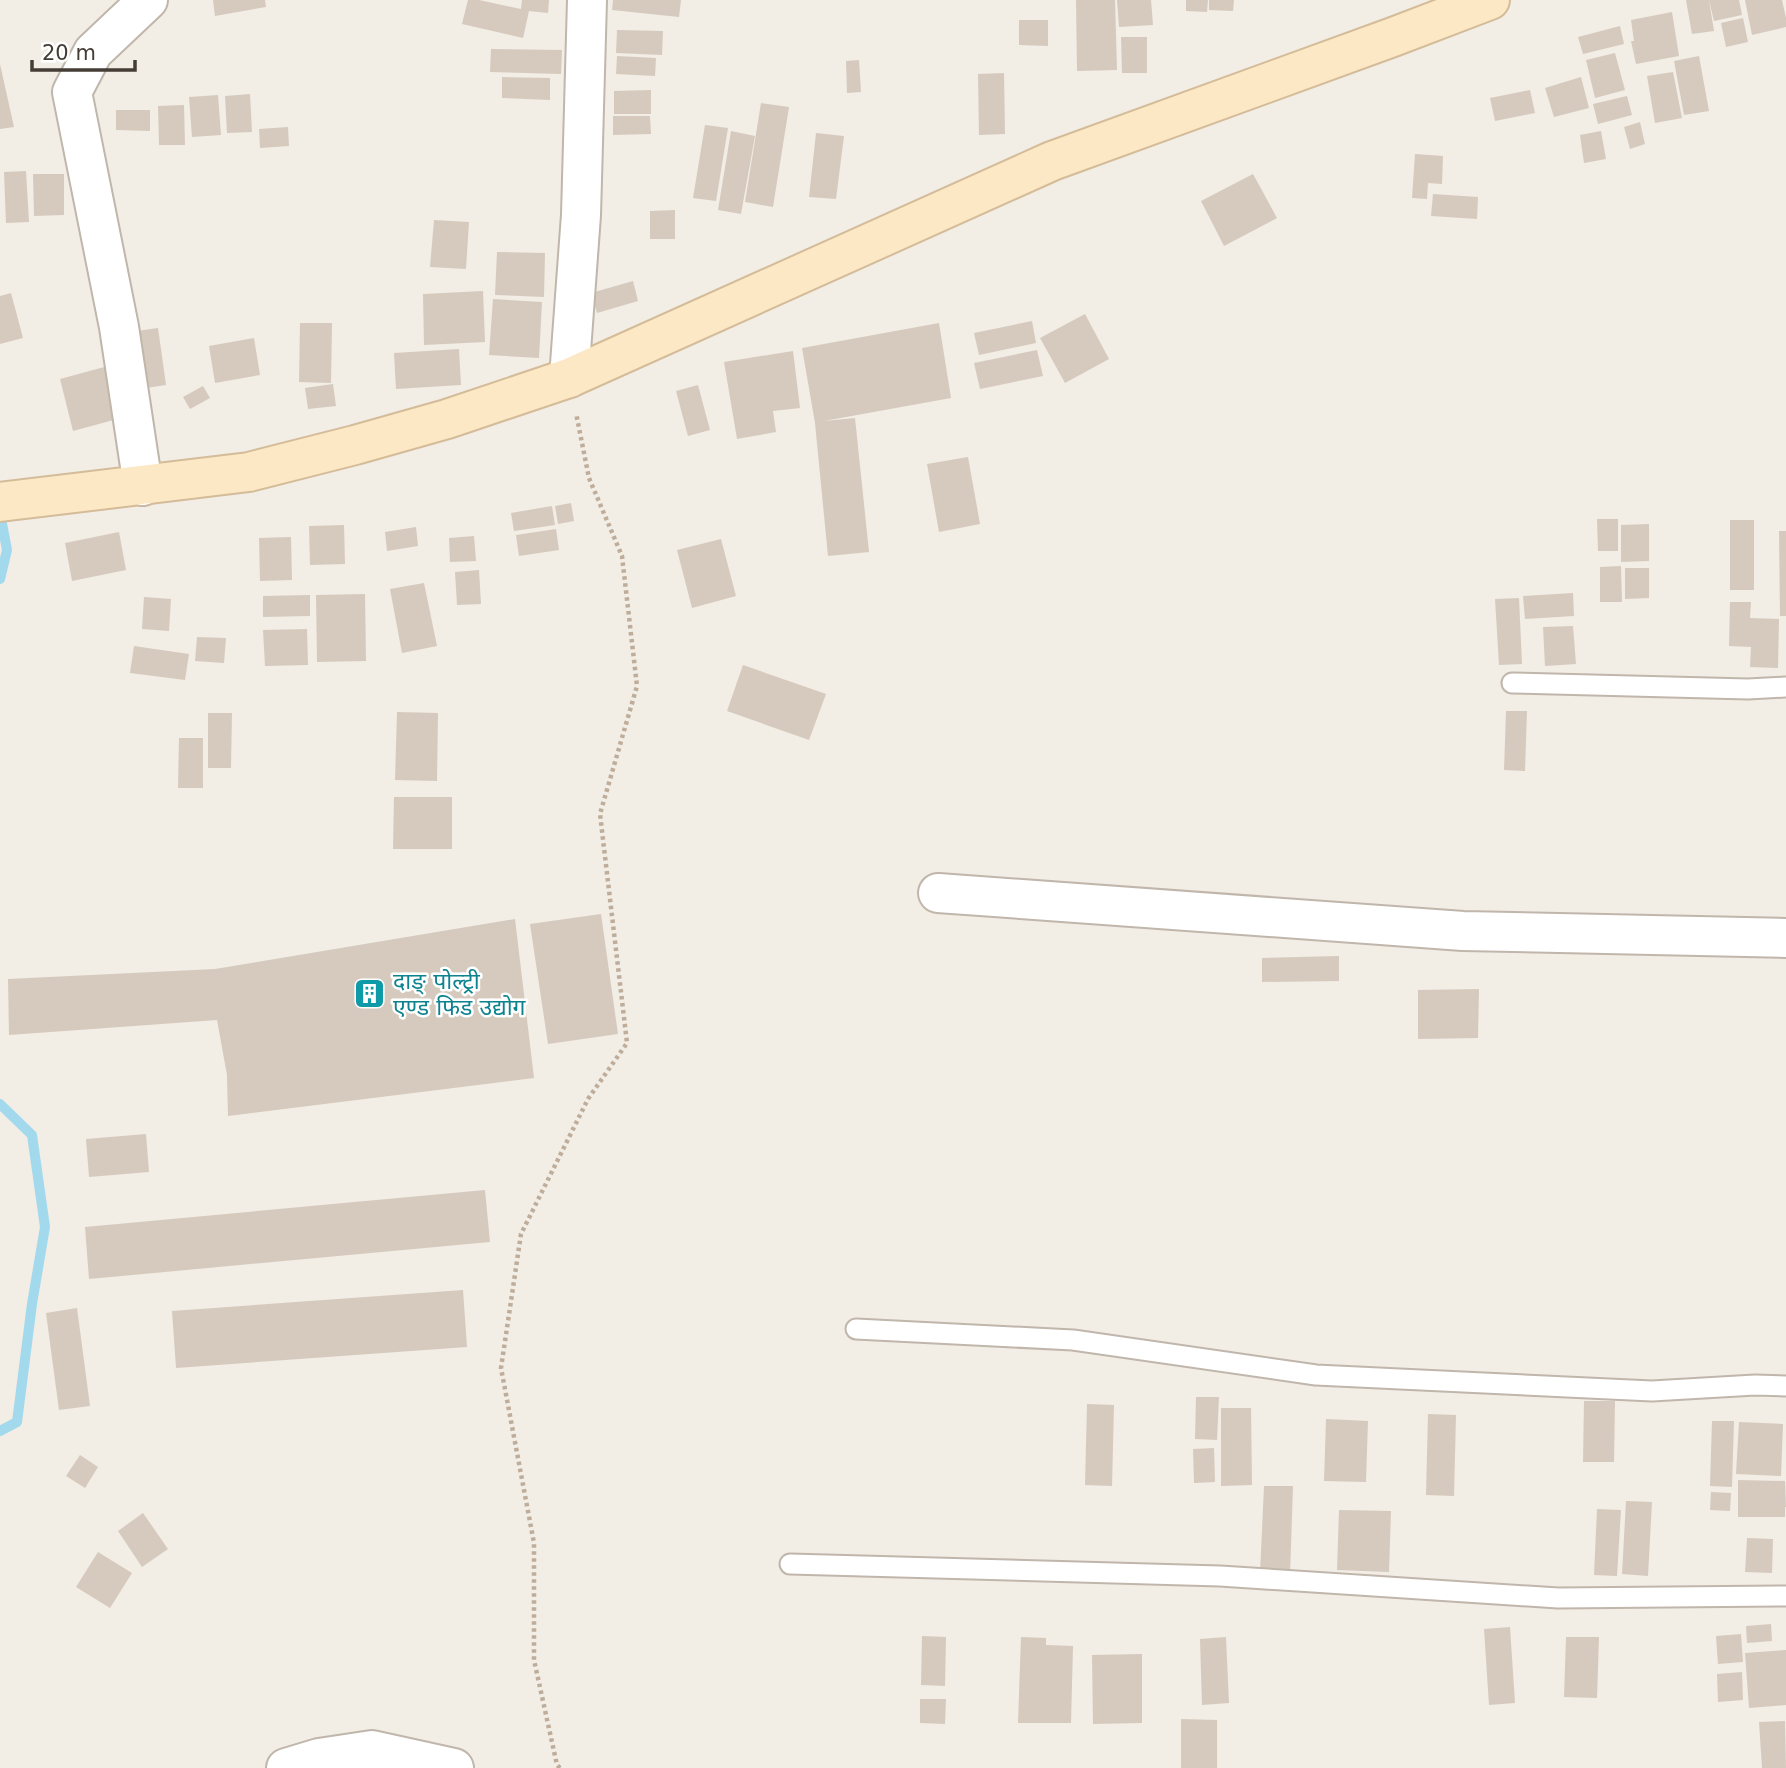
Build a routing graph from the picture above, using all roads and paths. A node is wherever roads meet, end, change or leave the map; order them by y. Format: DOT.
graph roads {
  1 [pos="148,0"];
  2 [pos="587,0"];
  3 [pos="1490,0"];
  4 [pos="569,378"];
  5 [pos="125,488"];
  6 [pos="0,502"];
  7 [pos="1512,683"];
  8 [pos="1786,687"];
  9 [pos="938,893"];
  10 [pos="1786,938"];
  11 [pos="856,1329"];
  12 [pos="1786,1386"];
  13 [pos="790,1564"];
  14 [pos="1786,1596"];
  15 [pos="286,1768"];
  16 [pos="454,1768"];
  17 [pos="559,1768"];
  1 -- 5 [label="street"];
  2 -- 4 [label="street"];
  3 -- 4 [label="main road"];
  4 -- 5 [label="main road"];
  4 -- 17 [label="path"];
  5 -- 6 [label="main road"];
  7 -- 8 [label="lane"];
  9 -- 10 [label="street"];
  11 -- 12 [label="lane"];
  13 -- 14 [label="lane"];
  15 -- 16 [label="street"];
}
